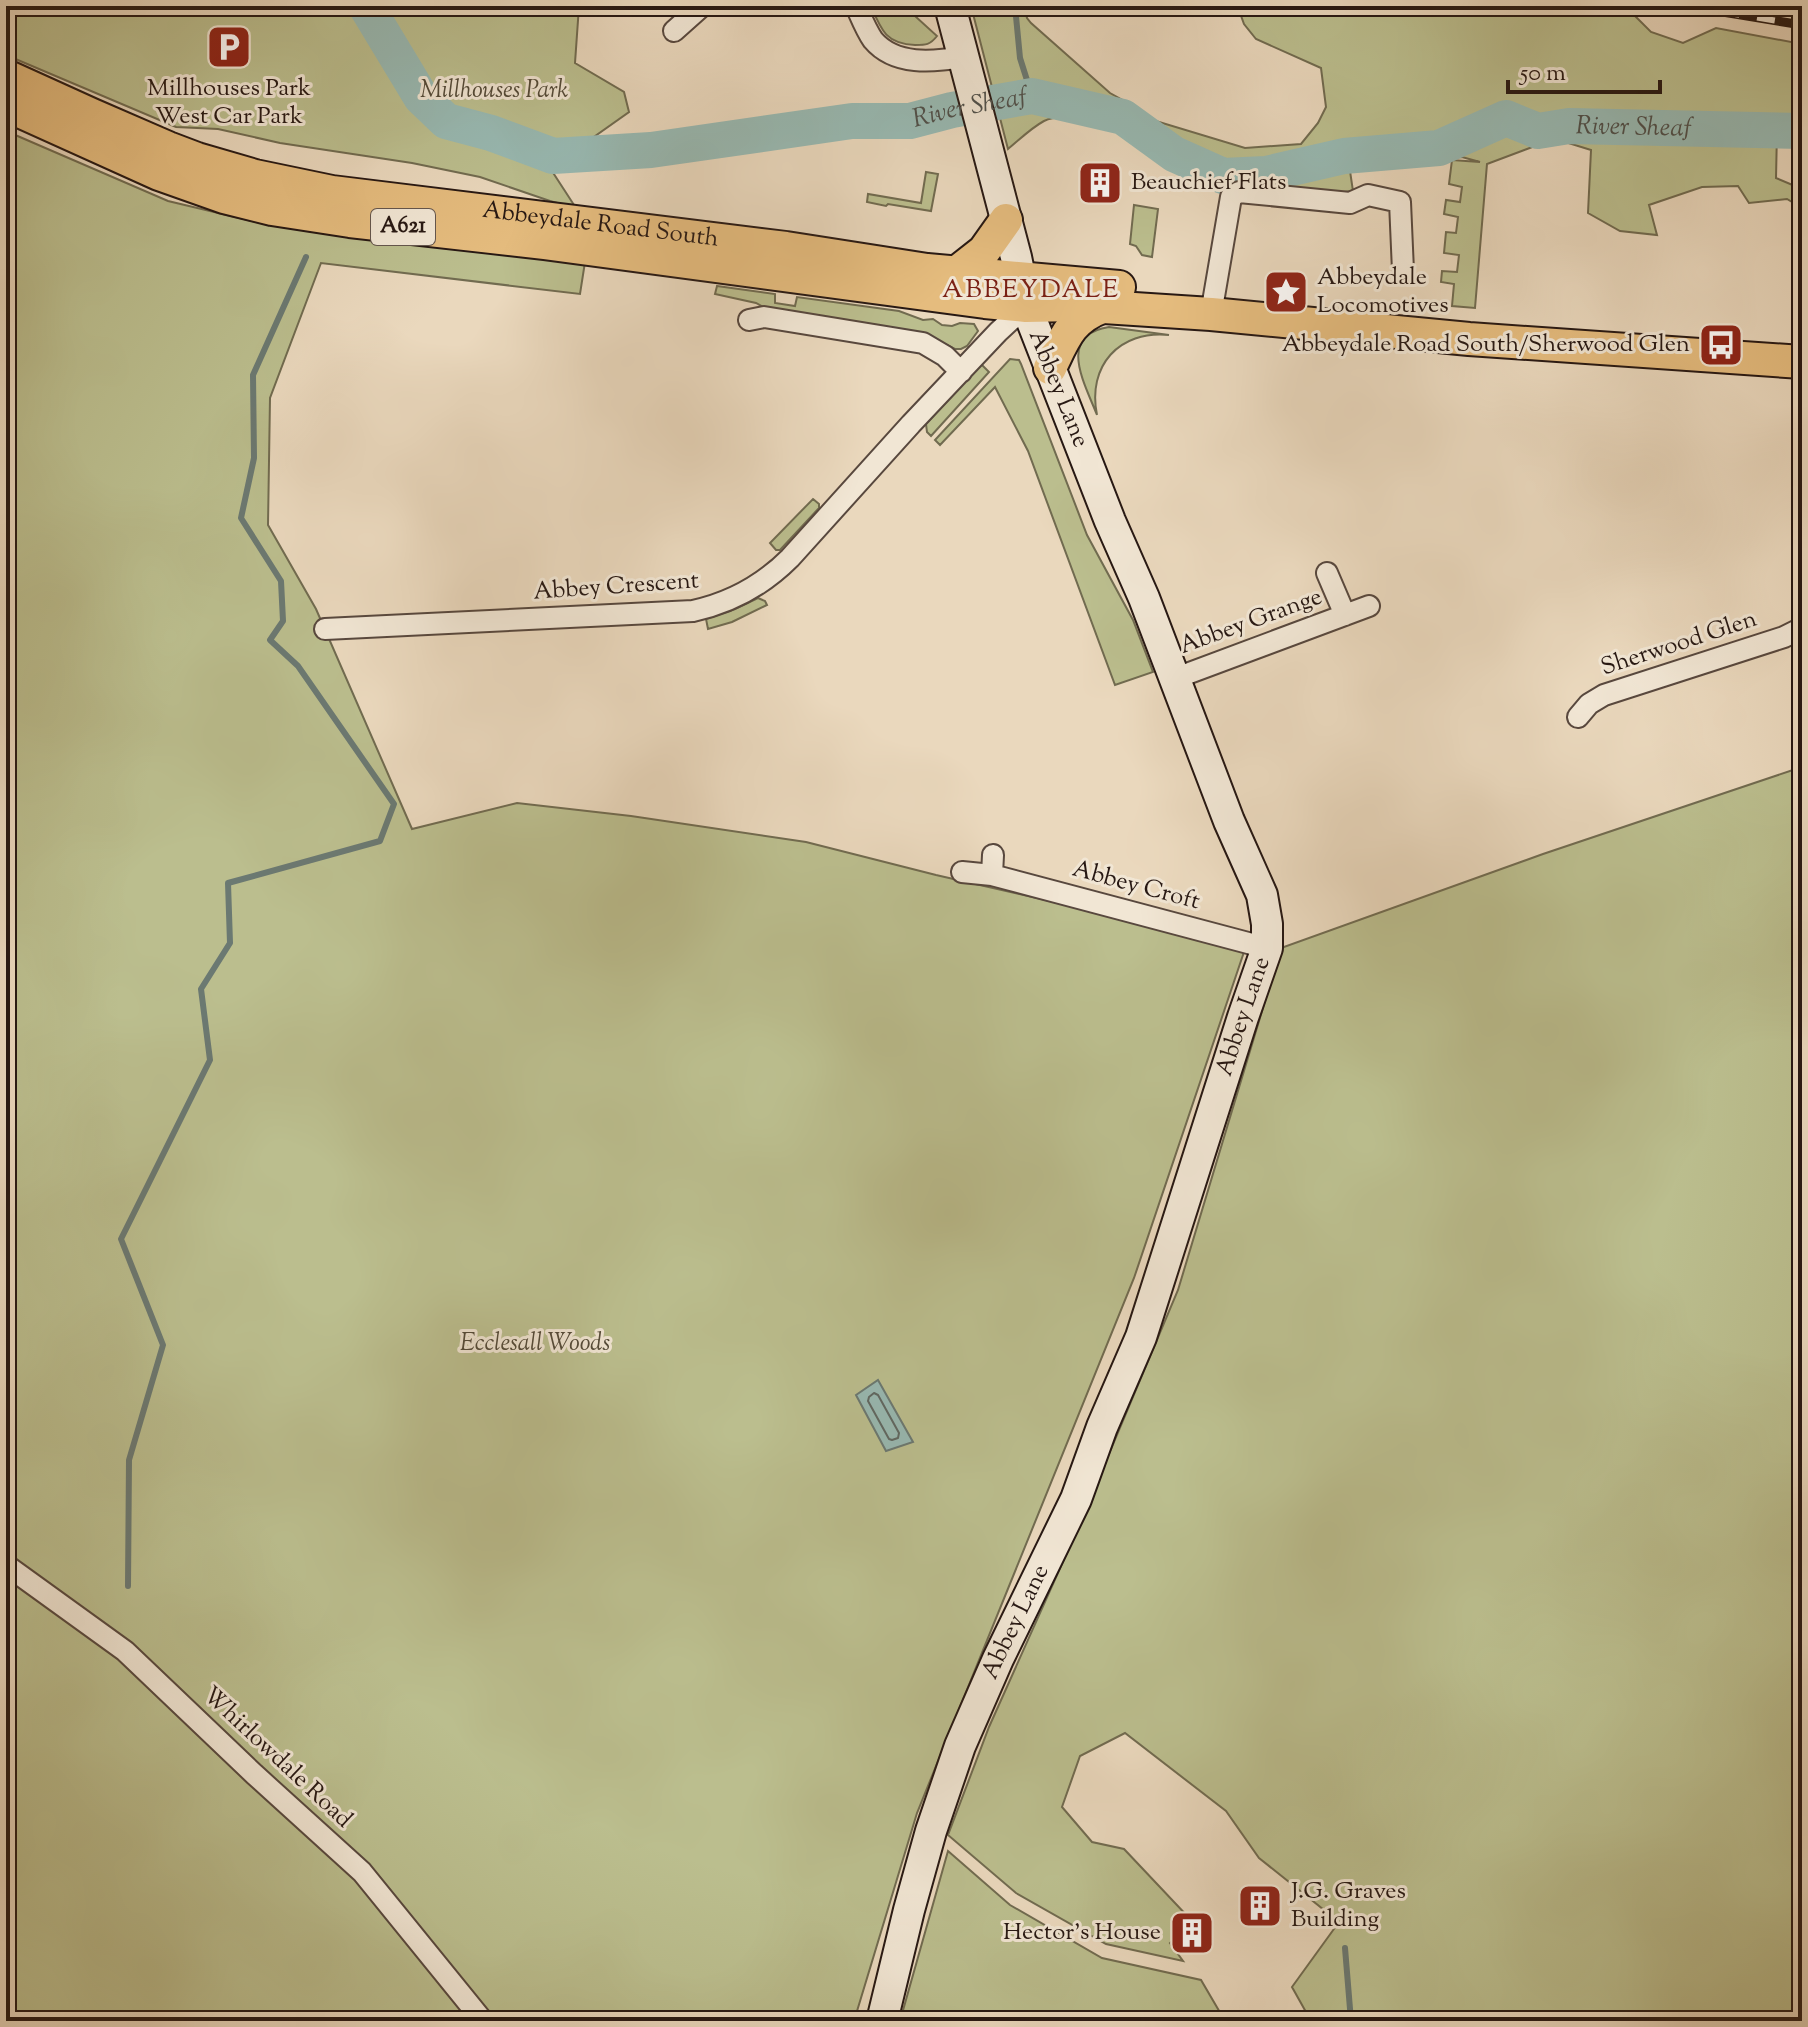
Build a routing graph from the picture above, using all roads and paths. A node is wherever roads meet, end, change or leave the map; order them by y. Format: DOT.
graph roads {
  1 [pos="856,6"];
  2 [pos="950,6"];
  3 [pos="696,7"];
  4 [pos="674,31"];
  5 [pos="966,67"];
  6 [pos="6,76"];
  7 [pos="6,105"];
  8 [pos="1006,220"];
  9 [pos="1403,271"];
  10 [pos="956,273"];
  11 [pos="1023,292"];
  12 [pos="1102,307"];
  13 [pos="1211,314"];
  14 [pos="749,320"];
  15 [pos="1802,362"];
  16 [pos="1050,368"];
  17 [pos="961,372"];
  18 [pos="1327,573"];
  19 [pos="1369,606"];
  20 [pos="1345,615"];
  21 [pos="1802,628"];
  22 [pos="325,629"];
  23 [pos="1176,678"];
  24 [pos="1578,717"];
  25 [pos="962,872"];
  26 [pos="1267,948"];
  27 [pos="6,1565"];
  28 [pos="483,2021"];
  29 [pos="882,2021"];
  1 -- 5 [label="street"];
  2 -- 5 [label="main road, Abbey Lane"];
  3 -- 4 [label="street"];
  5 -- 8 [label="main road, Abbey Lane"];
  6 -- 10 [label="main road, Abbeydale Road South / A621"];
  7 -- 11 [label="main road, Abbeydale Road South / A621"];
  8 -- 10 [label="main road"];
  8 -- 11 [label="main road, Abbey Lane"];
  9 -- 13 [label="street"];
  10 -- 11 [label="main road, Abbeydale Road South / A621"];
  11 -- 12 [label="main road, Abbeydale Road South / A621"];
  11 -- 13 [label="main road, Abbeydale Road South / A621"];
  11 -- 16 [label="main road, Abbey Lane"];
  11 -- 17 [label="street, Abbey Crescent"];
  12 -- 13 [label="main road, Abbeydale Road South / A621"];
  12 -- 16 [label="main road"];
  13 -- 15 [label="main road, Abbeydale Road South / A621"];
  14 -- 17 [label="street"];
  16 -- 23 [label="main road, Abbey Lane"];
  17 -- 22 [label="street, Abbey Crescent"];
  18 -- 20 [label="street, Abbey Grange"];
  19 -- 20 [label="street, Abbey Grange"];
  20 -- 23 [label="street, Abbey Grange"];
  21 -- 24 [label="street, Sherwood Glen"];
  23 -- 26 [label="main road, Abbey Lane"];
  25 -- 26 [label="street, Abbey Croft"];
  26 -- 29 [label="main road, Abbey Lane"];
  27 -- 28 [label="street, Whirlowdale Road"];
}
